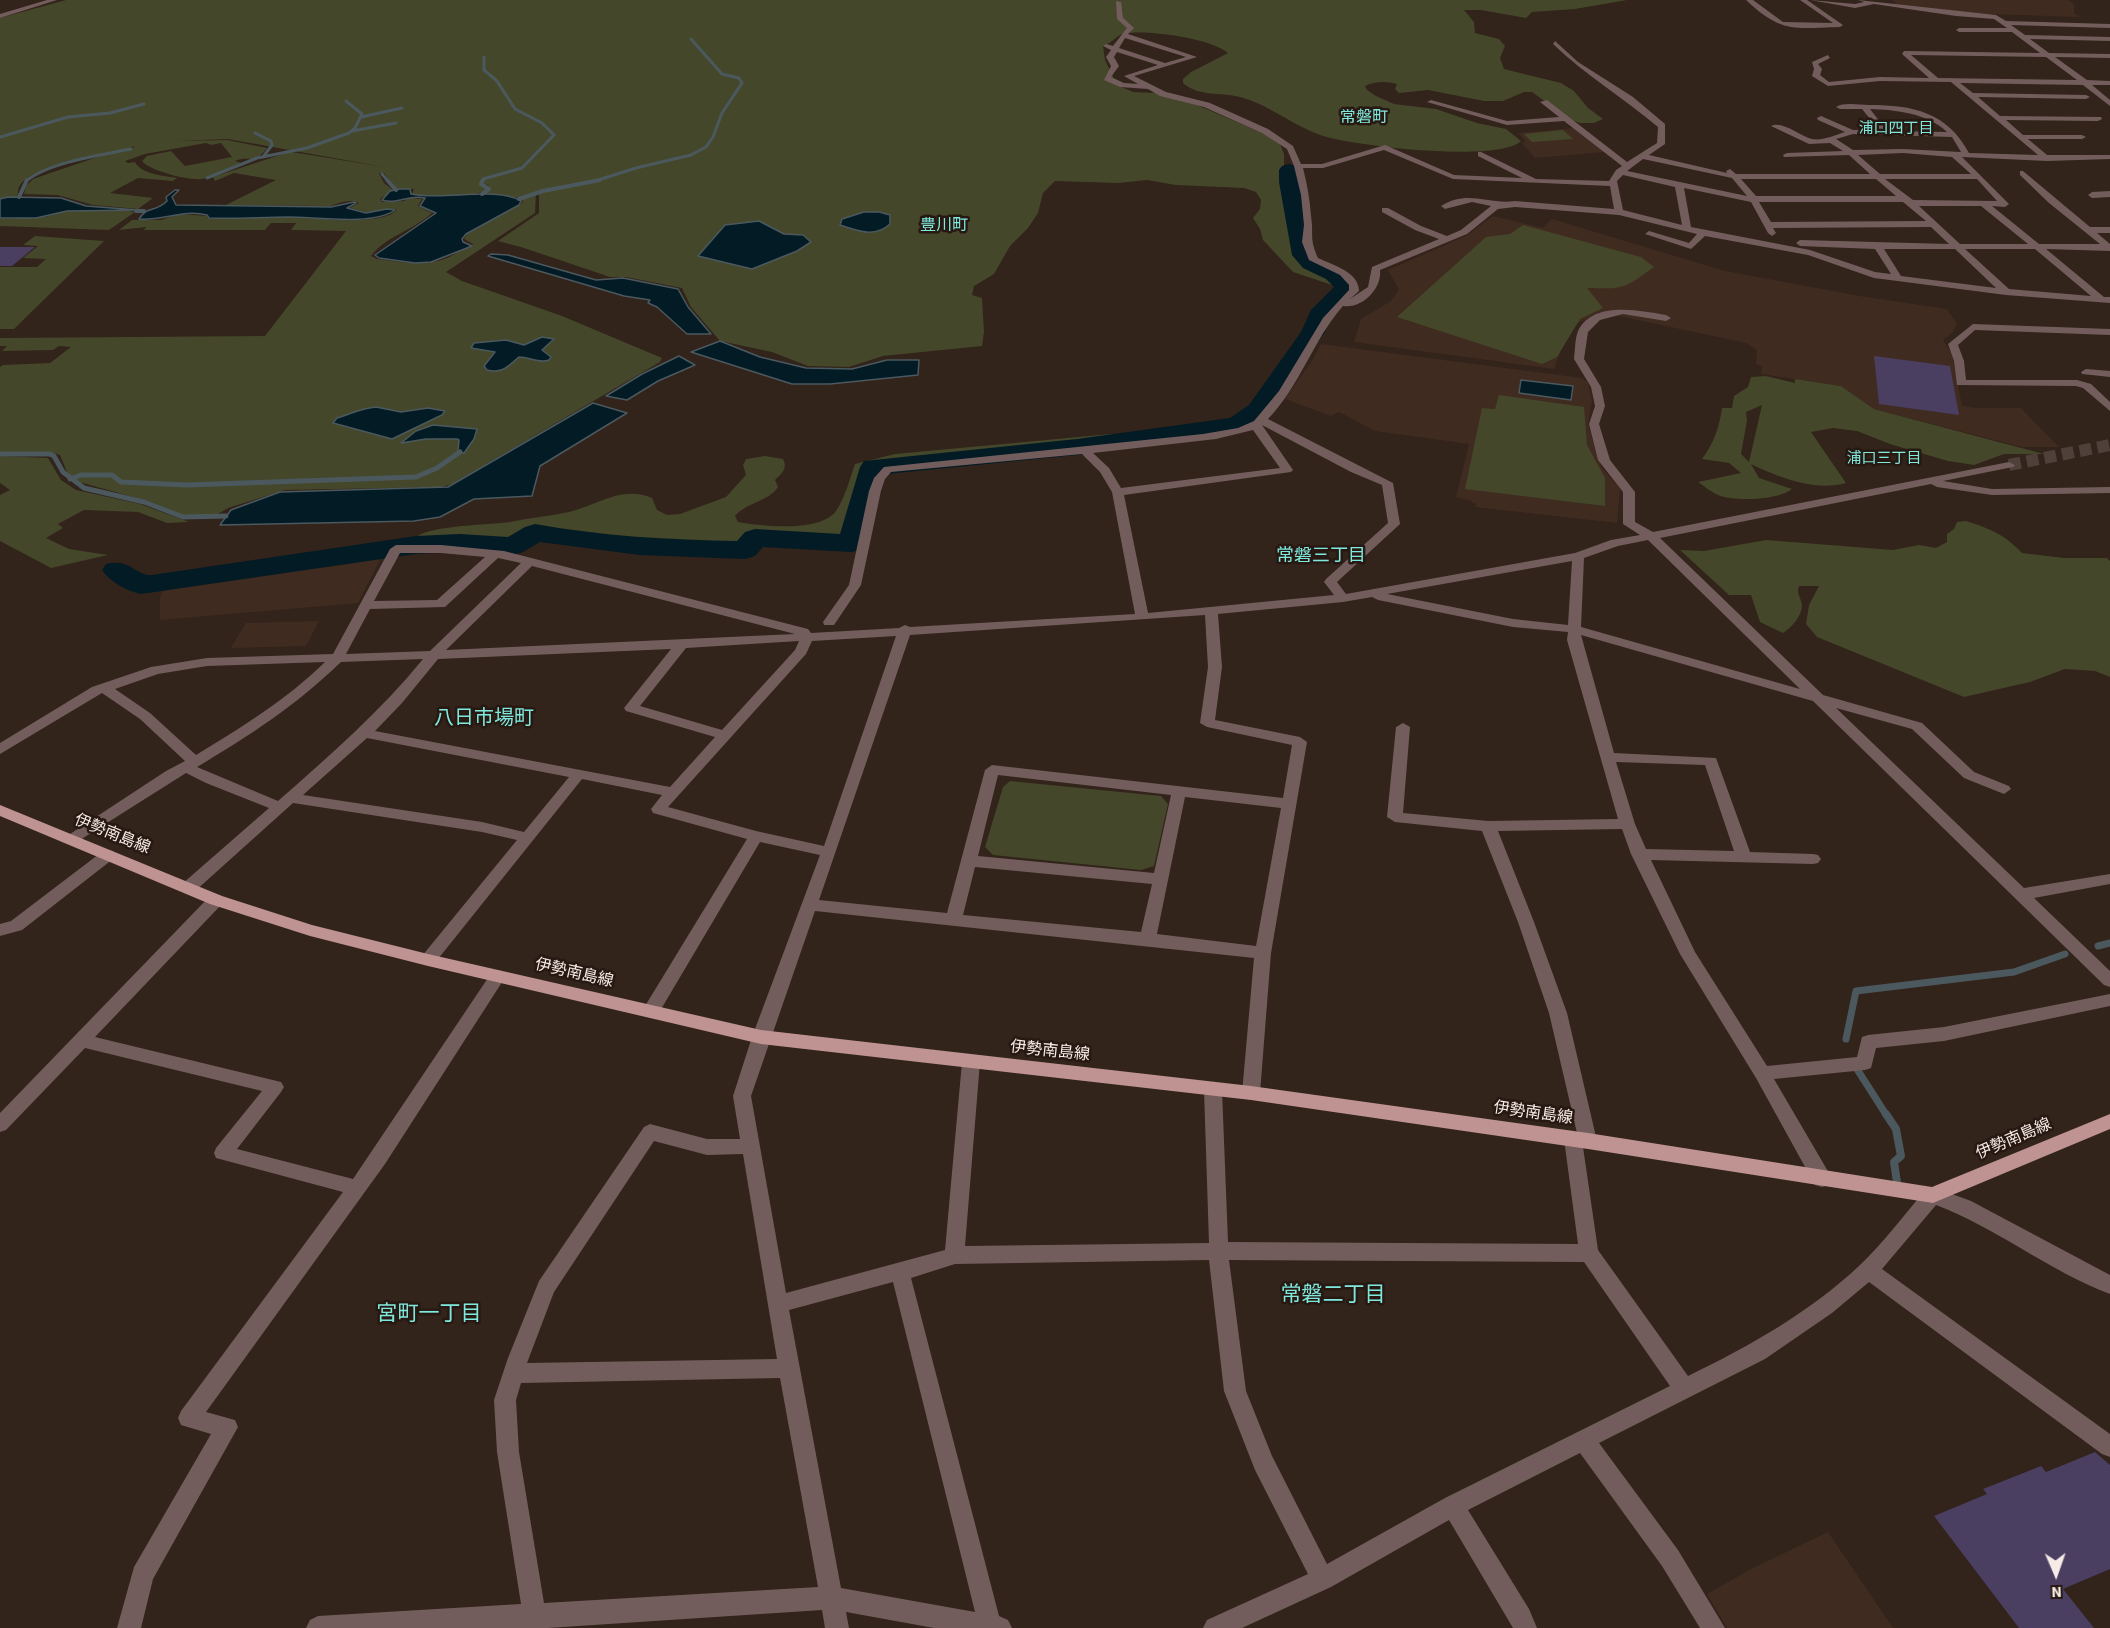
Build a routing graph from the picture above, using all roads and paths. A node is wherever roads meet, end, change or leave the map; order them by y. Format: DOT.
graph roads {
  1 [pos="54,0"];
  2 [pos="1749,0"];
  3 [pos="1803,0"];
  4 [pos="1813,0"];
  5 [pos="1861,0"];
  6 [pos="1118,2"];
  7 [pos="1877,2"];
  8 [pos="0,6"];
  9 [pos="38,6"];
  10 [pos="0,16"];
  11 [pos="2005,23"];
  12 [pos="2110,26"];
  13 [pos="1959,30"];
  14 [pos="2015,30"];
  15 [pos="1124,35"];
  16 [pos="2024,38"];
  17 [pos="2110,39"];
  18 [pos="1555,43"];
  19 [pos="1110,47"];
  20 [pos="2047,54"];
  21 [pos="2110,56"];
  22 [pos="1828,57"];
  23 [pos="1165,65"];
  24 [pos="1936,80"];
  25 [pos="1953,80"];
  26 [pos="2010,81"];
  27 [pos="2085,82"];
  28 [pos="2110,83"];
  29 [pos="1148,87"];
  30 [pos="1969,95"];
  31 [pos="2028,96"];
  32 [pos="2086,97"];
  33 [pos="1431,102"];
  34 [pos="1545,102"];
  35 [pos="2110,104"];
  36 [pos="1840,107"];
  37 [pos="1864,107"];
  38 [pos="1821,118"];
  39 [pos="1996,118"];
  40 [pos="2098,119"];
  41 [pos="1566,120"];
  42 [pos="1776,126"];
  43 [pos="1852,132"];
  44 [pos="1886,134"];
  45 [pos="1953,135"];
  46 [pos="2019,137"];
  47 [pos="2082,137"];
  48 [pos="1832,140"];
  49 [pos="1481,154"];
  50 [pos="1854,154"];
  51 [pos="1787,155"];
  52 [pos="1955,155"];
  53 [pos="1641,156"];
  54 [pos="1967,156"];
  55 [pos="2110,157"];
  56 [pos="2047,159"];
  57 [pos="1298,166"];
  58 [pos="1627,166"];
  59 [pos="1726,166"];
  60 [pos="1619,172"];
  61 [pos="2022,173"];
  62 [pos="1876,175"];
  63 [pos="1734,176"];
  64 [pos="1979,177"];
  65 [pos="1534,181"];
  66 [pos="1612,184"];
  67 [pos="1679,185"];
  68 [pos="2110,194"];
  69 [pos="2092,195"];
  70 [pos="1754,200"];
  71 [pos="1908,201"];
  72 [pos="1983,203"];
  73 [pos="1499,205"];
  74 [pos="1445,206"];
  75 [pos="1385,210"];
  76 [pos="1619,212"];
  77 [pos="1934,224"];
  78 [pos="1768,225"];
  79 [pos="1687,229"];
  80 [pos="2088,230"];
  81 [pos="2110,230"];
  82 [pos="1703,233"];
  83 [pos="1649,234"];
  84 [pos="1447,239"];
  85 [pos="1777,243"];
  86 [pos="1878,246"];
  87 [pos="1958,247"];
  88 [pos="2038,247"];
  89 [pos="2109,247"];
  90 [pos="1898,278"];
  91 [pos="2006,292"];
  92 [pos="2105,299"];
  93 [pos="1335,307"];
  94 [pos="1666,318"];
  95 [pos="2110,332"];
  96 [pos="2086,372"];
  97 [pos="2110,374"];
  98 [pos="2110,408"];
  99 [pos="1259,423"];
  100 [pos="1085,451"];
  101 [pos="2009,465"];
  102 [pos="1925,482"];
  103 [pos="2110,490"];
  104 [pos="1118,492"];
  105 [pos="1651,536"];
  106 [pos="495,554"];
  107 [pos="1578,556"];
  108 [pos="530,561"];
  109 [pos="1369,594"];
  110 [pos="1343,598"];
  111 [pos="366,605"];
  112 [pos="1211,611"];
  113 [pos="1142,616"];
  114 [pos="829,622"];
  115 [pos="905,629"];
  116 [pos="1574,629"];
  117 [pos="807,637"];
  118 [pos="682,644"];
  119 [pos="434,656"];
  120 [pos="338,657"];
  121 [pos="103,687"];
  122 [pos="1819,696"];
  123 [pos="1403,727"];
  124 [pos="364,733"];
  125 [pos="724,735"];
  126 [pos="0,749"];
  127 [pos="1608,757"];
  128 [pos="190,765"];
  129 [pos="579,774"];
  130 [pos="2004,789"];
  131 [pos="1179,791"];
  132 [pos="673,792"];
  133 [pos="286,802"];
  134 [pos="1289,804"];
  135 [pos="0,810"];
  136 [pos="1627,824"];
  137 [pos="1488,826"];
  138 [pos="756,836"];
  139 [pos="529,838"];
  140 [pos="72,840"];
  141 [pos="829,852"];
  142 [pos="1639,854"];
  143 [pos="108,855"];
  144 [pos="1744,857"];
  145 [pos="1813,859"];
  146 [pos="969,861"];
  147 [pos="1161,879"];
  148 [pos="2110,879"];
  149 [pos="188,888"];
  150 [pos="2019,895"];
  151 [pos="216,900"];
  152 [pos="809,905"];
  153 [pos="954,919"];
  154 [pos="0,930"];
  155 [pos="1148,939"];
  156 [pos="1263,953"];
  157 [pos="428,960"];
  158 [pos="498,976"];
  159 [pos="2110,981"];
  160 [pos="2110,1000"];
  161 [pos="651,1011"];
  162 [pos="761,1037"];
  163 [pos="81,1040"];
  164 [pos="971,1062"];
  165 [pos="1762,1073"];
  166 [pos="1213,1090"];
  167 [pos="1251,1093"];
  168 [pos="2110,1121"];
  169 [pos="0,1125"];
  170 [pos="1580,1140"];
  171 [pos="750,1146"];
  172 [pos="1822,1179"];
  173 [pos="357,1188"];
  174 [pos="1933,1195"];
  175 [pos="1218,1251"];
  176 [pos="1589,1253"];
  177 [pos="954,1255"];
  178 [pos="1868,1270"];
  179 [pos="900,1272"];
  180 [pos="2110,1285"];
  181 [pos="778,1304"];
  182 [pos="789,1368"];
  183 [pos="513,1373"];
  184 [pos="1685,1389"];
  185 [pos="1584,1441"];
  186 [pos="2110,1447"];
  187 [pos="1453,1506"];
  188 [pos="1323,1579"];
  189 [pos="832,1598"];
  190 [pos="535,1622"];
  191 [pos="995,1627"];
  192 [pos="129,1628"];
  193 [pos="318,1628"];
  194 [pos="837,1628"];
  195 [pos="1215,1628"];
  196 [pos="1525,1628"];
  197 [pos="1713,1628"];
  1 -- 9 [label="street"];
  2 -- 3 [label="street"];
  4 -- 7 [label="street"];
  5 -- 7 [label="street"];
  6 -- 15 [label="street"];
  7 -- 11 [label="street"];
  8 -- 9 [label="street"];
  9 -- 10 [label="street"];
  11 -- 12 [label="street"];
  11 -- 14 [label="street"];
  13 -- 14 [label="street"];
  14 -- 16 [label="street"];
  15 -- 19 [label="street"];
  15 -- 23 [label="street"];
  16 -- 17 [label="street"];
  16 -- 20 [label="street"];
  18 -- 53 [label="street"];
  19 -- 23 [label="street"];
  19 -- 29 [label="street"];
  20 -- 21 [label="street"];
  20 -- 24 [label="street"];
  20 -- 27 [label="street"];
  22 -- 24 [label="street"];
  23 -- 29 [label="street"];
  24 -- 25 [label="street"];
  25 -- 26 [label="street"];
  25 -- 30 [label="street"];
  26 -- 27 [label="street"];
  26 -- 31 [label="street"];
  27 -- 28 [label="street"];
  27 -- 35 [label="street"];
  29 -- 57 [label="street"];
  30 -- 31 [label="street"];
  30 -- 39 [label="street"];
  31 -- 32 [label="street"];
  33 -- 41 [label="street"];
  34 -- 41 [label="street"];
  36 -- 37 [label="street"];
  37 -- 44 [label="street"];
  37 -- 45 [label="street"];
  38 -- 43 [label="street"];
  39 -- 40 [label="street"];
  39 -- 46 [label="street"];
  41 -- 58 [label="street"];
  42 -- 48 [label="street"];
  43 -- 44 [label="street"];
  43 -- 48 [label="street"];
  44 -- 45 [label="street"];
  45 -- 54 [label="street"];
  46 -- 47 [label="street"];
  46 -- 56 [label="street"];
  48 -- 50 [label="street"];
  49 -- 65 [label="street"];
  50 -- 51 [label="street"];
  50 -- 52 [label="street"];
  50 -- 62 [label="street"];
  52 -- 54 [label="street"];
  52 -- 64 [label="street"];
  53 -- 58 [label="street"];
  53 -- 63 [label="street"];
  54 -- 56 [label="street"];
  55 -- 56 [label="street"];
  57 -- 65 [label="street"];
  57 -- 93 [label="street"];
  58 -- 60 [label="street"];
  59 -- 63 [label="street"];
  60 -- 66 [label="street"];
  60 -- 67 [label="street"];
  61 -- 80 [label="street"];
  62 -- 63 [label="street"];
  62 -- 64 [label="street"];
  62 -- 71 [label="street"];
  63 -- 70 [label="street"];
  64 -- 72 [label="street"];
  65 -- 66 [label="street"];
  66 -- 76 [label="street"];
  67 -- 70 [label="street"];
  67 -- 79 [label="street"];
  68 -- 69 [label="street"];
  70 -- 71 [label="street"];
  70 -- 78 [label="street"];
  71 -- 72 [label="street"];
  71 -- 77 [label="street"];
  72 -- 88 [label="street"];
  73 -- 74 [label="street"];
  73 -- 76 [label="street"];
  73 -- 84 [label="street"];
  75 -- 84 [label="street"];
  76 -- 79 [label="street"];
  77 -- 78 [label="street"];
  77 -- 87 [label="street"];
  78 -- 85 [label="street"];
  79 -- 82 [label="street"];
  80 -- 81 [label="street"];
  80 -- 89 [label="street"];
  82 -- 83 [label="street"];
  82 -- 85 [label="street"];
  84 -- 93 [label="street"];
  85 -- 86 [label="street"];
  85 -- 90 [label="street"];
  86 -- 87 [label="street"];
  86 -- 90 [label="street"];
  87 -- 88 [label="street"];
  87 -- 91 [label="street"];
  88 -- 89 [label="street"];
  88 -- 92 [label="street"];
  90 -- 91 [label="street"];
  91 -- 92 [label="street"];
  93 -- 99 [label="street"];
  94 -- 105 [label="street"];
  95 -- 98 [label="street"];
  96 -- 97 [label="street"];
  99 -- 100 [label="street"];
  99 -- 104 [label="street"];
  99 -- 110 [label="street"];
  100 -- 104 [label="street"];
  100 -- 114 [label="street"];
  101 -- 102 [label="street"];
  102 -- 103 [label="street"];
  102 -- 105 [label="street"];
  104 -- 113 [label="street"];
  105 -- 107 [label="street"];
  105 -- 122 [label="street"];
  106 -- 108 [label="street"];
  106 -- 111 [label="street"];
  106 -- 111 [label="street"];
  107 -- 109 [label="street"];
  107 -- 116 [label="street"];
  108 -- 117 [label="street"];
  108 -- 119 [label="street"];
  109 -- 110 [label="street"];
  109 -- 116 [label="street"];
  110 -- 112 [label="street"];
  111 -- 120 [label="street"];
  112 -- 113 [label="street"];
  112 -- 134 [label="street"];
  113 -- 115 [label="street"];
  115 -- 117 [label="street"];
  115 -- 141 [label="street"];
  116 -- 122 [label="street"];
  116 -- 127 [label="street"];
  117 -- 118 [label="street"];
  117 -- 125 [label="street"];
  118 -- 119 [label="street"];
  118 -- 125 [label="street"];
  119 -- 120 [label="street"];
  119 -- 124 [label="street"];
  120 -- 121 [label="street"];
  120 -- 128 [label="street"];
  121 -- 126 [label="street"];
  121 -- 128 [label="street"];
  122 -- 130 [label="street"];
  122 -- 150 [label="street"];
  123 -- 137 [label="street"];
  124 -- 129 [label="street"];
  124 -- 133 [label="street"];
  125 -- 132 [label="street"];
  127 -- 136 [label="street"];
  127 -- 144 [label="street"];
  128 -- 133 [label="street"];
  128 -- 140 [label="street"];
  129 -- 132 [label="street"];
  129 -- 139 [label="street"];
  131 -- 134 [label="street"];
  131 -- 146 [label="street"];
  131 -- 147 [label="street"];
  132 -- 138 [label="street"];
  133 -- 139 [label="street"];
  133 -- 149 [label="street"];
  134 -- 156 [label="street"];
  135 -- 140 [label="main road, 伊勢南島線"];
  136 -- 137 [label="street"];
  136 -- 142 [label="street"];
  137 -- 170 [label="street"];
  138 -- 141 [label="street"];
  138 -- 161 [label="street"];
  139 -- 157 [label="street"];
  140 -- 143 [label="main road, 伊勢南島線"];
  141 -- 152 [label="street"];
  142 -- 144 [label="street"];
  142 -- 165 [label="street"];
  143 -- 149 [label="main road, 伊勢南島線"];
  143 -- 154 [label="street"];
  144 -- 145 [label="street"];
  146 -- 147 [label="street"];
  146 -- 153 [label="street"];
  147 -- 155 [label="street"];
  148 -- 150 [label="street"];
  149 -- 151 [label="main road, 伊勢南島線"];
  150 -- 159 [label="street"];
  151 -- 157 [label="main road, 伊勢南島線"];
  151 -- 163 [label="street"];
  152 -- 153 [label="street"];
  152 -- 162 [label="street"];
  153 -- 155 [label="street"];
  155 -- 156 [label="street"];
  156 -- 167 [label="street"];
  157 -- 158 [label="main road, 伊勢南島線"];
  158 -- 161 [label="main road, 伊勢南島線"];
  158 -- 173 [label="street"];
  160 -- 165 [label="street"];
  161 -- 162 [label="main road, 伊勢南島線"];
  162 -- 164 [label="main road, 伊勢南島線"];
  162 -- 171 [label="street"];
  163 -- 169 [label="street"];
  163 -- 173 [label="street"];
  164 -- 166 [label="main road, 伊勢南島線"];
  164 -- 177 [label="street"];
  165 -- 172 [label="street"];
  166 -- 167 [label="main road, 伊勢南島線"];
  166 -- 175 [label="street"];
  167 -- 170 [label="main road, 伊勢南島線"];
  168 -- 174 [label="main road, 伊勢南島線"];
  170 -- 172 [label="main road, 伊勢南島線"];
  170 -- 176 [label="street"];
  171 -- 181 [label="street"];
  171 -- 183 [label="street"];
  172 -- 174 [label="main road, 伊勢南島線"];
  173 -- 192 [label="street"];
  174 -- 178 [label="street"];
  174 -- 180 [label="street"];
  175 -- 176 [label="street"];
  175 -- 177 [label="street"];
  175 -- 188 [label="street"];
  176 -- 184 [label="street"];
  177 -- 179 [label="street"];
  178 -- 184 [label="street"];
  178 -- 186 [label="street"];
  179 -- 181 [label="street"];
  179 -- 191 [label="street"];
  181 -- 182 [label="street"];
  182 -- 183 [label="street"];
  182 -- 189 [label="street"];
  183 -- 190 [label="street"];
  184 -- 185 [label="street"];
  185 -- 187 [label="street"];
  185 -- 197 [label="street"];
  187 -- 188 [label="street"];
  187 -- 196 [label="street"];
  188 -- 195 [label="street"];
  189 -- 190 [label="street"];
  189 -- 191 [label="street"];
  189 -- 194 [label="street"];
  190 -- 193 [label="street"];
}
